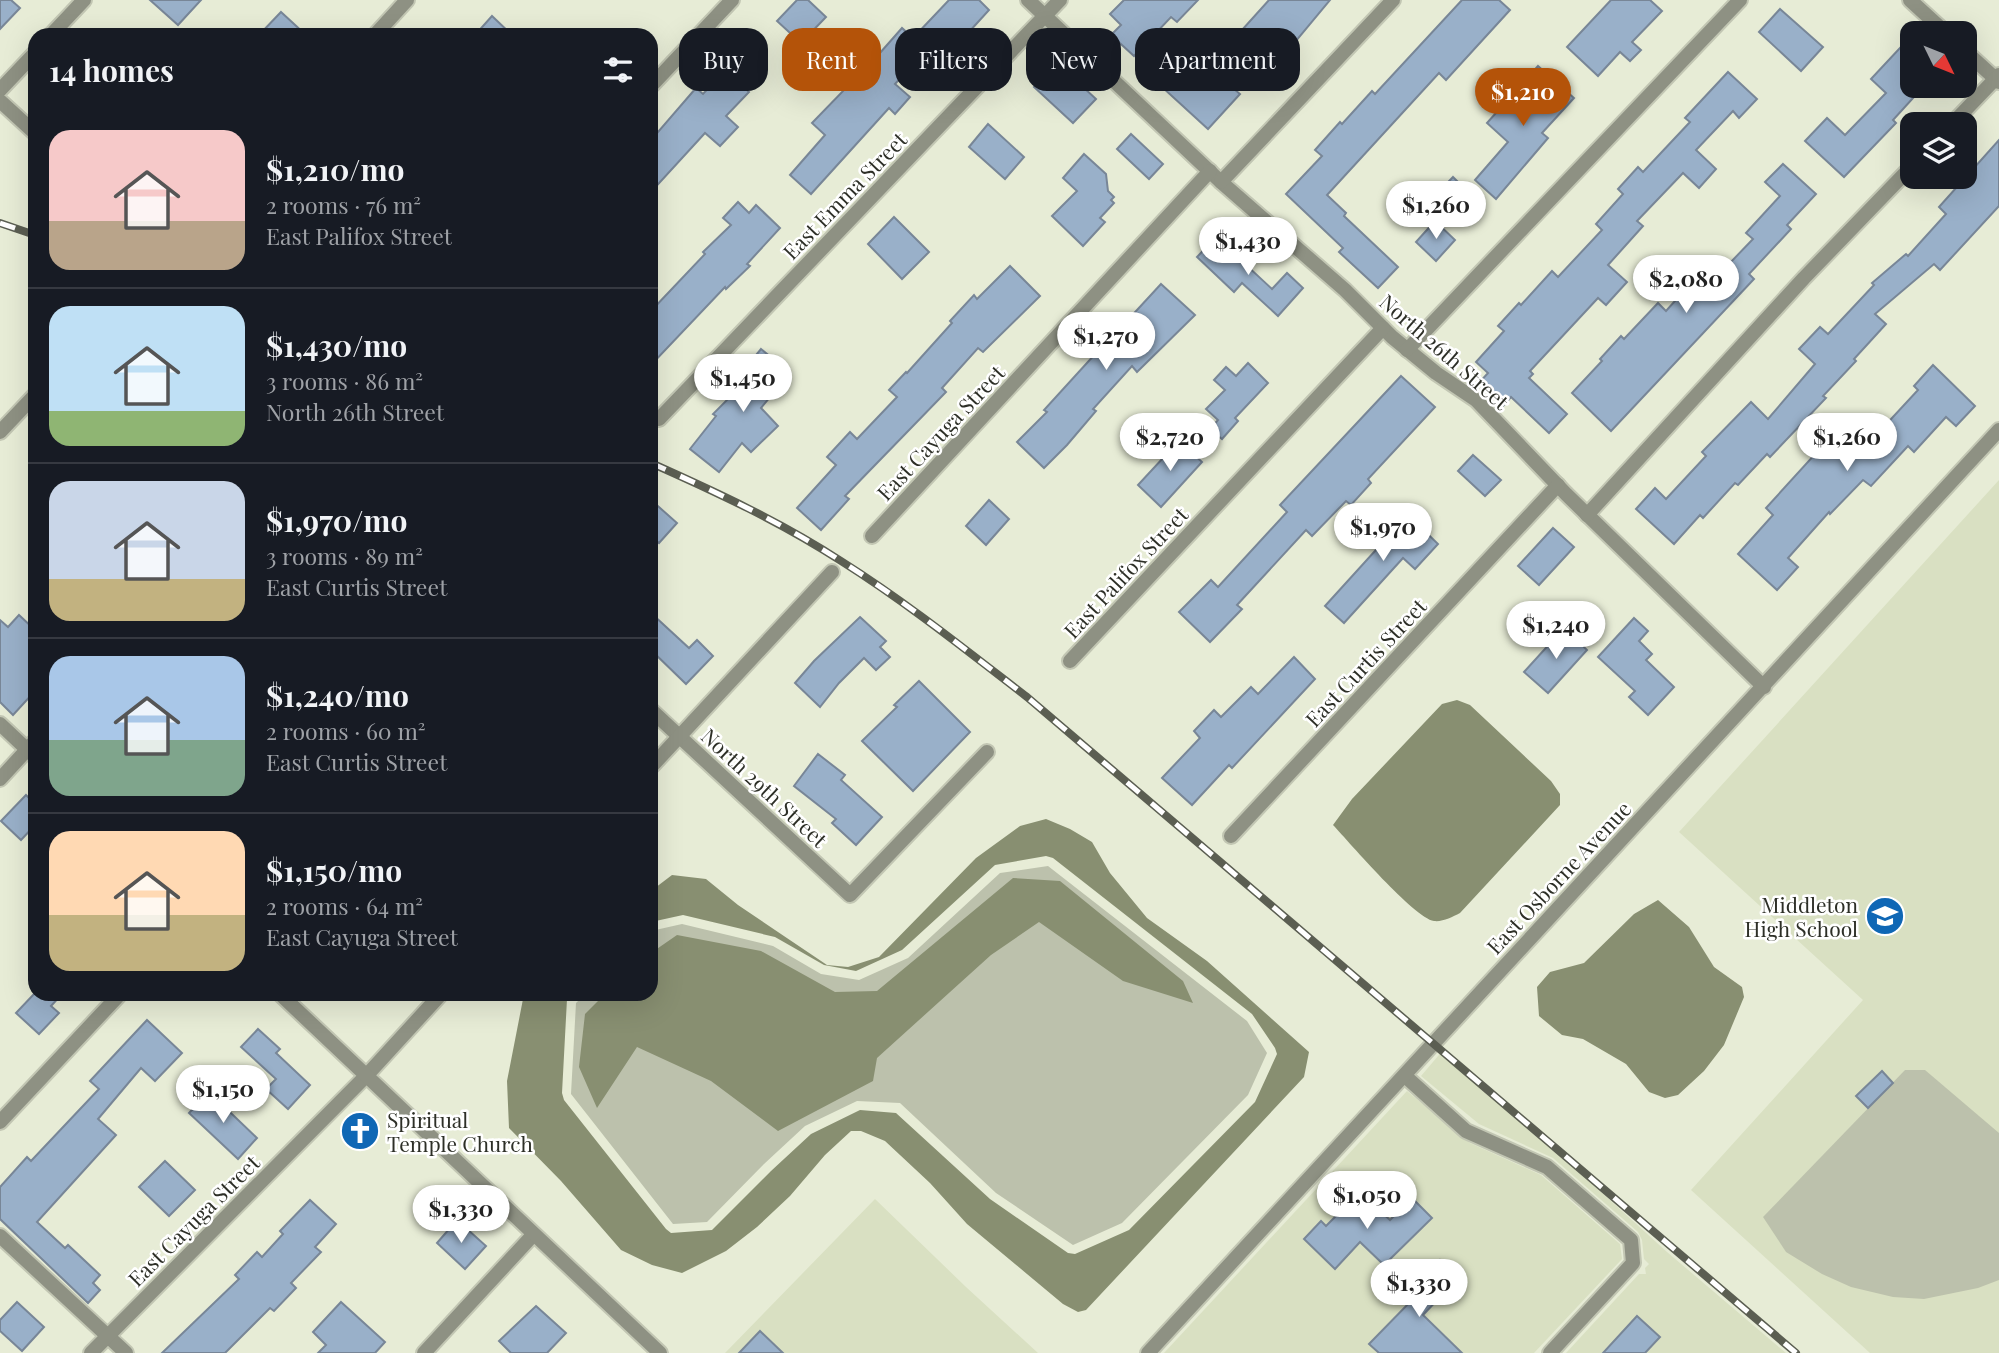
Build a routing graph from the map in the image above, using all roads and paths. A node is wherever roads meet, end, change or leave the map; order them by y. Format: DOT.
graph roads {
  1 [pos="84,0"];
  2 [pos="407,0"];
  3 [pos="732,0"];
  4 [pos="1028,0"];
  5 [pos="1060,0"];
  6 [pos="1393,0"];
  7 [pos="1740,0"];
  8 [pos="1910,0"];
  9 [pos="1045,16"];
  10 [pos="1933,21"];
  11 [pos="58,28"];
  12 [pos="381,28"];
  13 [pos="28,60"];
  14 [pos="1978,62"];
  15 [pos="658,79"];
  16 [pos="1998,79"];
  17 [pos="0,90"];
  18 [pos="0,101"];
  19 [pos="1964,112"];
  20 [pos="28,127"];
  21 [pos="1210,171"];
  22 [pos="1900,178"];
  23 [pos="1221,182"];
  24 [pos="1383,328"];
  25 [pos="1407,350"];
  26 [pos="28,402"];
  27 [pos="659,419"];
  28 [pos="1999,430"];
  29 [pos="0,432"];
  30 [pos="1558,485"];
  31 [pos="1587,515"];
  32 [pos="872,536"];
  33 [pos="832,572"];
  34 [pos="1070,661"];
  35 [pos="1764,687"];
  36 [pos="658,716"];
  37 [pos="0,724"];
  38 [pos="679,736"];
  39 [pos="28,746"];
  40 [pos="987,752"];
  41 [pos="28,753"];
  42 [pos="658,759"];
  43 [pos="0,779"];
  44 [pos="1231,836"];
  45 [pos="113,1001"];
  46 [pos="288,1001"];
  47 [pos="435,1001"];
  48 [pos="367,1075"];
  49 [pos="1405,1076"];
  50 [pos="0,1122"];
  51 [pos="0,1236"];
  52 [pos="533,1236"];
  53 [pos="108,1336"];
  54 [pos="91,1353"];
  55 [pos="126,1353"];
  56 [pos="424,1353"];
  57 [pos="660,1353"];
  58 [pos="1147,1353"];
  59 [pos="1550,1353"];
  1 -- 11 [label="street"];
  2 -- 12 [label="street"];
  3 -- 15 [label="street"];
  4 -- 9 [label="street, North 26th Street"];
  5 -- 9 [label="street, East Emma Street"];
  6 -- 23 [label="street"];
  7 -- 25 [label="street"];
  8 -- 10 [label="street"];
  9 -- 21 [label="street, North 26th Street"];
  9 -- 27 [label="street, East Emma Street"];
  13 -- 17 [label="street"];
  14 -- 16 [label="street"];
  16 -- 19 [label="street"];
  18 -- 20 [label="street"];
  21 -- 23 [label="street, North 26th Street"];
  21 -- 32 [label="street, East Cayuga Street"];
  22 -- 31 [label="street"];
  23 -- 24 [label="street, North 26th Street"];
  24 -- 25 [label="street, North 26th Street"];
  24 -- 34 [label="street, East Palifox Street"];
  25 -- 30 [label="street, North 26th Street"];
  26 -- 29 [label="street"];
  28 -- 35 [label="street, East Osborne Avenue"];
  30 -- 31 [label="street, North 26th Street"];
  30 -- 44 [label="street, East Curtis Street"];
  31 -- 35 [label="street, North 26th Street"];
  33 -- 38 [label="street"];
  35 -- 49 [label="street, East Osborne Avenue"];
  36 -- 38 [label="street, North 29th Street"];
  37 -- 39 [label="street"];
  38 -- 40 [label="street, North 29th Street"];
  38 -- 42 [label="street"];
  41 -- 43 [label="street"];
  45 -- 50 [label="street"];
  46 -- 48 [label="street"];
  47 -- 48 [label="street, East Cayuga Street"];
  48 -- 52 [label="street"];
  48 -- 53 [label="street, East Cayuga Street"];
  49 -- 58 [label="street, East Osborne Avenue"];
  49 -- 59 [label="street"];
  51 -- 53 [label="street"];
  52 -- 56 [label="street"];
  52 -- 57 [label="street"];
  53 -- 54 [label="street, East Cayuga Street"];
  53 -- 55 [label="street"];
}
